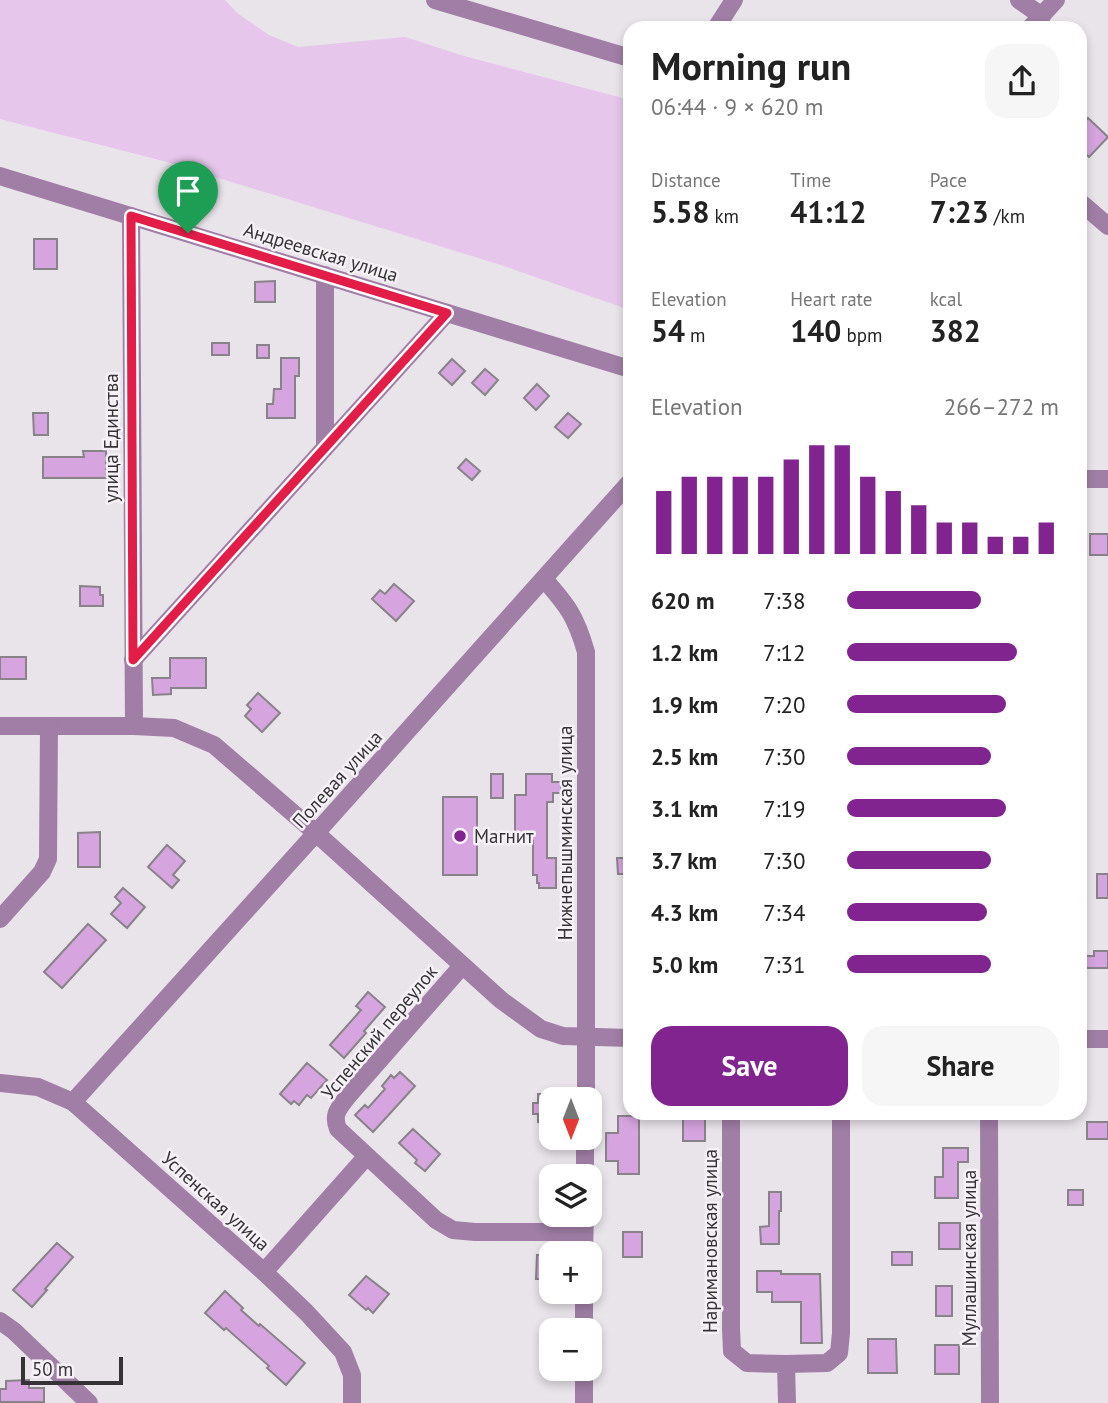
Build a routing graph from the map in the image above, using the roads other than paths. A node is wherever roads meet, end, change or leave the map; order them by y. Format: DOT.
graph roads {
  1 [pos="435,0"];
  2 [pos="734,0"];
  3 [pos="1019,0"];
  4 [pos="1056,0"];
  5 [pos="483,6"];
  6 [pos="720,21"];
  7 [pos="1035,21"];
  8 [pos="1037,21"];
  9 [pos="623,56"];
  10 [pos="0,176"];
  11 [pos="1087,208"];
  12 [pos="131,216"];
  13 [pos="1108,226"];
  14 [pos="325,275"];
  15 [pos="447,313"];
  16 [pos="623,367"];
  17 [pos="326,448"];
  18 [pos="1108,479"];
  19 [pos="1087,480"];
  20 [pos="623,490"];
  21 [pos="544,579"];
  22 [pos="133,660"];
  23 [pos="0,726"];
  24 [pos="49,726"];
  25 [pos="134,726"];
  26 [pos="316,833"];
  27 [pos="0,919"];
  28 [pos="462,965"];
  29 [pos="586,1038"];
  30 [pos="623,1038"];
  31 [pos="1087,1039"];
  32 [pos="1108,1039"];
  33 [pos="0,1083"];
  34 [pos="586,1087"];
  35 [pos="73,1102"];
  36 [pos="731,1120"];
  37 [pos="841,1120"];
  38 [pos="989,1120"];
  39 [pos="366,1157"];
  40 [pos="539,1227"];
  41 [pos="264,1272"];
  42 [pos="0,1321"];
  43 [pos="786,1364"];
  44 [pos="584,1381"];
  45 [pos="89,1403"];
  46 [pos="352,1403"];
  47 [pos="584,1403"];
  48 [pos="787,1403"];
  49 [pos="990,1403"];
  1 -- 5 [label="street"];
  2 -- 6 [label="street"];
  3 -- 7 [label="street"];
  4 -- 8 [label="street"];
  5 -- 9 [label="street"];
  10 -- 12 [label="street, Андреевская улица"];
  11 -- 13 [label="street"];
  12 -- 14 [label="street, Андреевская улица"];
  12 -- 22 [label="street, улица Единства"];
  14 -- 15 [label="street, Андреевская улица"];
  14 -- 17 [label="street"];
  15 -- 16 [label="street, Андреевская улица"];
  15 -- 17 [label="street"];
  17 -- 22 [label="street"];
  18 -- 19 [label="street"];
  20 -- 21 [label="street, Полевая улица"];
  21 -- 26 [label="street, Полевая улица"];
  21 -- 29 [label="street, Нижнепышминская улица"];
  22 -- 25 [label="street, улица Единства"];
  23 -- 24 [label="street"];
  24 -- 25 [label="street"];
  24 -- 27 [label="street"];
  25 -- 26 [label="street"];
  26 -- 28 [label="street"];
  26 -- 35 [label="street, Полевая улица"];
  28 -- 29 [label="street"];
  28 -- 39 [label="street, Успенский переулок"];
  29 -- 30 [label="street"];
  29 -- 34 [label="street, Нижнепышминская улица"];
  31 -- 32 [label="street"];
  33 -- 35 [label="street, Успенская улица"];
  35 -- 41 [label="street, Успенская улица"];
  36 -- 43 [label="street, Наримановская улица"];
  37 -- 43 [label="street, Наримановская улица"];
  38 -- 49 [label="street, Муллашинская улица"];
  39 -- 40 [label="street, Успенский переулок"];
  39 -- 41 [label="street"];
  41 -- 46 [label="street, Успенская улица"];
  42 -- 45 [label="street"];
  43 -- 48 [label="street"];
  44 -- 47 [label="street"];
}
